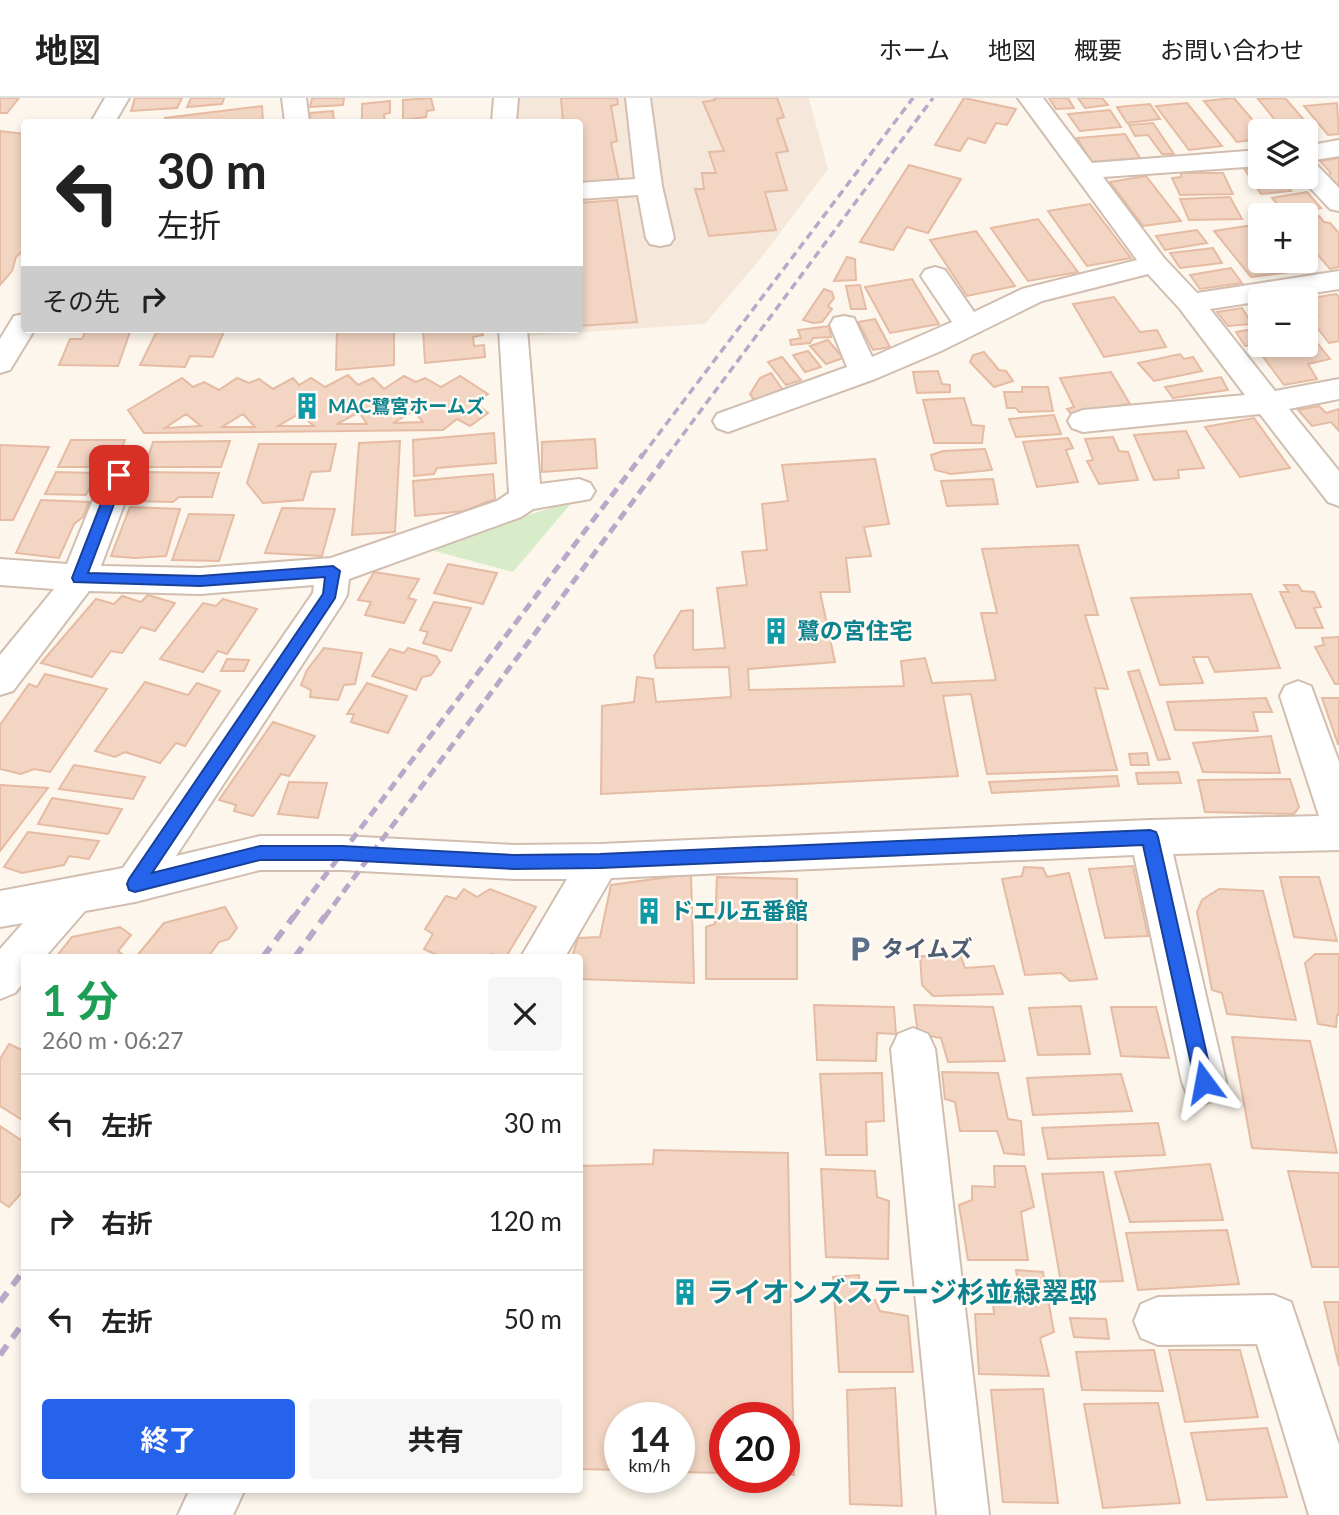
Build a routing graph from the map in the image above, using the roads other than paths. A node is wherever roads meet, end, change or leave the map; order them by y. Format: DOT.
graph roads {
  1 [pos="117,98"];
  2 [pos="294,98"];
  3 [pos="638,98"];
  4 [pos="1030,98"];
  5 [pos="105,119"];
  6 [pos="298,119"];
  7 [pos="1339,148"];
  8 [pos="1318,152"];
  9 [pos="1248,159"];
  10 [pos="1084,171"];
  11 [pos="1318,181"];
  12 [pos="649,186"];
  13 [pos="583,191"];
  14 [pos="1339,203"];
  15 [pos="660,238"];
  16 [pos="1154,264"];
  17 [pos="935,276"];
  18 [pos="1339,280"];
  19 [pos="1190,303"];
  20 [pos="844,325"];
  21 [pos="969,326"];
  22 [pos="21,328"];
  23 [pos="513,333"];
  24 [pos="0,363"];
  25 [pos="864,372"];
  26 [pos="1339,389"];
  27 [pos="1268,403"];
  28 [pos="728,421"];
  29 [pos="1083,421"];
  30 [pos="119,475"];
  31 [pos="579,491"];
  32 [pos="1339,494"];
  33 [pos="525,498"];
  34 [pos="333,571"];
  35 [pos="0,572"];
  36 [pos="79,578"];
  37 [pos="0,681"];
  38 [pos="1298,696"];
  39 [pos="1339,817"];
  40 [pos="1339,833"];
  41 [pos="1150,837"];
  42 [pos="600,861"];
  43 [pos="135,884"];
  44 [pos="73,896"];
  45 [pos="0,909"];
  46 [pos="22,954"];
  47 [pos="544,954"];
  48 [pos="21,955"];
  49 [pos="0,979"];
  50 [pos="913,1049"];
  51 [pos="1204,1082"];
  52 [pos="1158,1321"];
  53 [pos="217,1493"];
  54 [pos="204,1515"];
  55 [pos="963,1515"];
  56 [pos="1335,1515"];
  1 -- 5 [label="street"];
  2 -- 6 [label="street"];
  3 -- 12 [label="street"];
  4 -- 10 [label="street"];
  7 -- 8 [label="street"];
  9 -- 10 [label="street"];
  10 -- 16 [label="street"];
  11 -- 14 [label="street"];
  12 -- 13 [label="street"];
  12 -- 15 [label="street"];
  16 -- 19 [label="street"];
  16 -- 21 [label="street"];
  17 -- 21 [label="street"];
  18 -- 19 [label="street"];
  19 -- 27 [label="street"];
  20 -- 25 [label="street"];
  21 -- 25 [label="street"];
  22 -- 24 [label="street"];
  23 -- 33 [label="street"];
  25 -- 28 [label="street"];
  26 -- 27 [label="street"];
  27 -- 29 [label="street"];
  27 -- 32 [label="street"];
  30 -- 36 [label="street"];
  31 -- 33 [label="street"];
  33 -- 34 [label="street"];
  34 -- 36 [label="street"];
  34 -- 43 [label="street"];
  35 -- 36 [label="street"];
  36 -- 37 [label="street"];
  38 -- 39 [label="street"];
  40 -- 41 [label="street"];
  41 -- 42 [label="street"];
  41 -- 51 [label="street"];
  42 -- 43 [label="street"];
  42 -- 47 [label="street"];
  43 -- 44 [label="street"];
  44 -- 45 [label="street"];
  44 -- 46 [label="street"];
  48 -- 49 [label="street"];
  50 -- 55 [label="street"];
  52 -- 56 [label="street"];
  53 -- 54 [label="street"];
}
